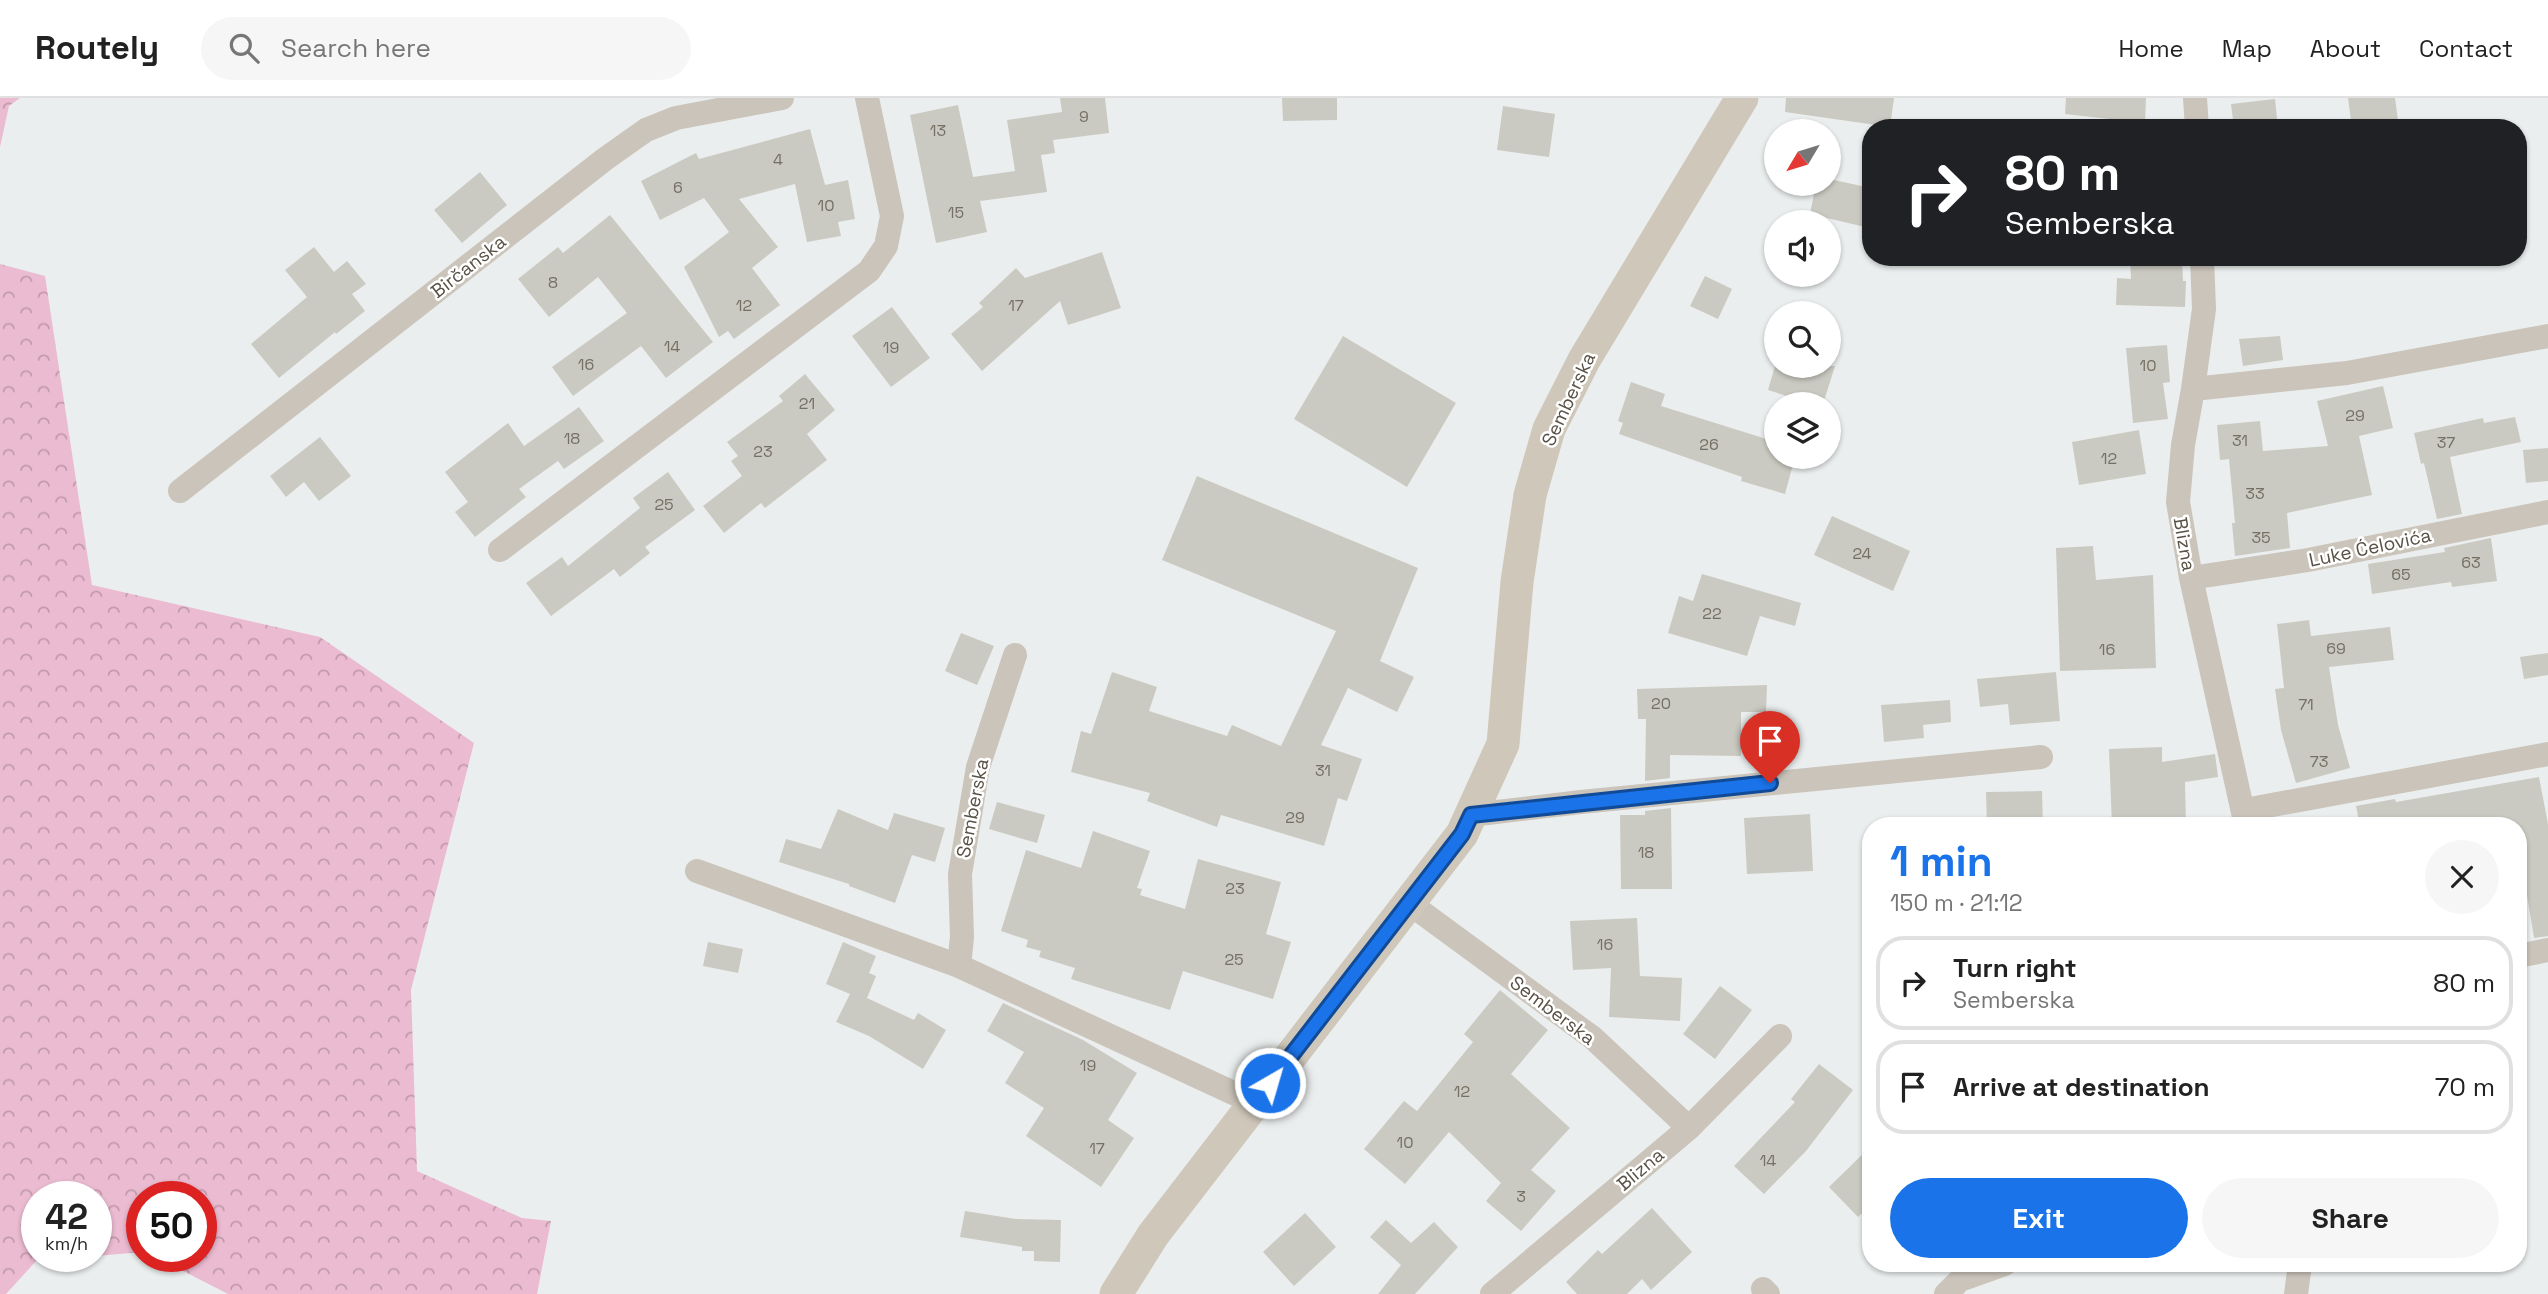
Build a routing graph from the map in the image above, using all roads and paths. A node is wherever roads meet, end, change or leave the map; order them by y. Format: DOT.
graph roads {
  1 [pos="782,98"];
  2 [pos="867,98"];
  3 [pos="1742,98"];
  4 [pos="2195,98"];
  5 [pos="2196,119"];
  6 [pos="2202,266"];
  7 [pos="2548,336"];
  8 [pos="2193,389"];
  9 [pos="180,491"];
  10 [pos="2548,512"];
  11 [pos="500,551"];
  12 [pos="2191,578"];
  13 [pos="1015,655"];
  14 [pos="2548,754"];
  15 [pos="2041,757"];
  16 [pos="1471,815"];
  17 [pos="2245,817"];
  18 [pos="2250,817"];
  19 [pos="696,871"];
  20 [pos="1409,903"];
  21 [pos="2548,950"];
  22 [pos="2527,954"];
  23 [pos="959,966"];
  24 [pos="1780,1036"];
  25 [pos="1255,1103"];
  26 [pos="1689,1128"];
  27 [pos="1982,1272"];
  28 [pos="2299,1272"];
  29 [pos="1116,1294"];
  30 [pos="1492,1294"];
  31 [pos="1946,1294"];
  32 [pos="2296,1294"];
  1 -- 9 [label="street, Birčanska"];
  2 -- 11 [label="street"];
  3 -- 16 [label="main road, Semberska"];
  4 -- 5 [label="street"];
  6 -- 8 [label="street, Blizna"];
  7 -- 8 [label="street"];
  8 -- 12 [label="street, Blizna"];
  10 -- 12 [label="street, Luke Ćelovića"];
  12 -- 17 [label="street, Blizna"];
  13 -- 23 [label="street, Semberska"];
  14 -- 18 [label="street"];
  15 -- 16 [label="street"];
  16 -- 20 [label="main road, Semberska"];
  19 -- 23 [label="street"];
  20 -- 25 [label="main road, Semberska"];
  20 -- 26 [label="street, Semberska"];
  21 -- 22 [label="street"];
  23 -- 25 [label="street"];
  24 -- 26 [label="street, Blizna"];
  25 -- 29 [label="main road, Semberska"];
  26 -- 30 [label="street, Blizna"];
  27 -- 31 [label="street"];
  28 -- 32 [label="street"];
}
